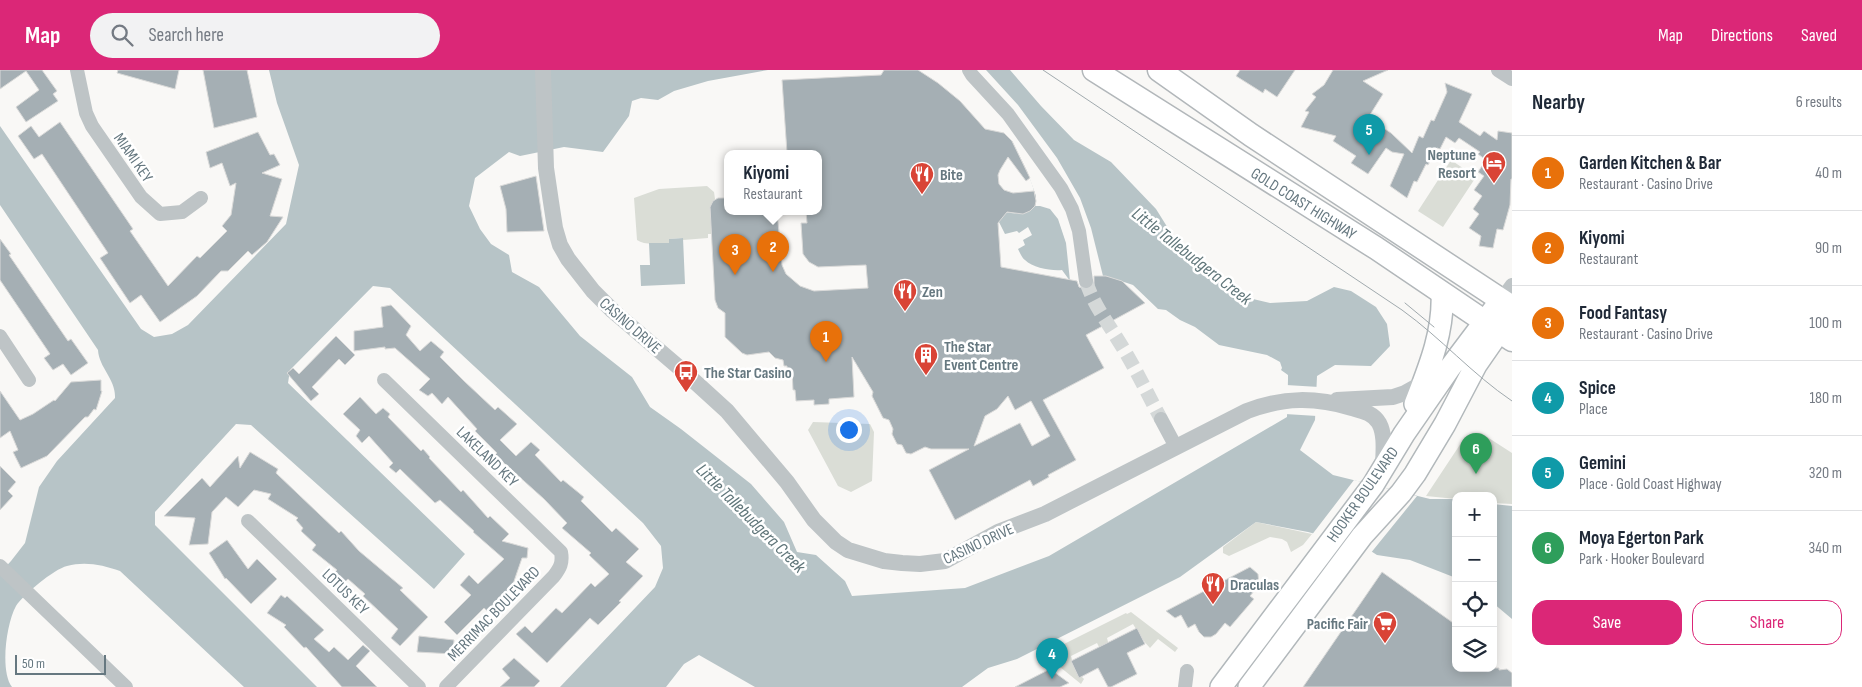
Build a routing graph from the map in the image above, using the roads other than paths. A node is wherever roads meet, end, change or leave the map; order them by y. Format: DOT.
graph roads {
  1 [pos="77,70"];
  2 [pos="543,70"];
  3 [pos="969,70"];
  4 [pos="1094,70"];
  5 [pos="1158,70"];
  6 [pos="1498,70"];
  7 [pos="1512,80"];
  8 [pos="201,198"];
  9 [pos="1086,282"];
  10 [pos="1442,293"];
  11 [pos="1509,301"];
  12 [pos="1498,331"];
  13 [pos="0,336"];
  14 [pos="29,380"];
  15 [pos="384,380"];
  16 [pos="1423,383"];
  17 [pos="1328,401"];
  18 [pos="1161,419"];
  19 [pos="1404,434"];
  20 [pos="1176,447"];
  21 [pos="1378,477"];
  22 [pos="248,521"];
  23 [pos="562,561"];
  24 [pos="0,566"];
  25 [pos="1187,671"];
  26 [pos="126,687"];
  27 [pos="419,687"];
  28 [pos="446,687"];
  29 [pos="1185,687"];
  30 [pos="1221,687"];
  31 [pos="1248,687"];
  1 -- 8 [label="street, MIAMI KEY"];
  2 -- 20 [label="street, CASINO DRIVE"];
  3 -- 9 [label="street"];
  4 -- 10 [label="highway, GOLD COAST HIGHWAY"];
  5 -- 11 [label="highway, GOLD COAST HIGHWAY"];
  6 -- 7 [label="street"];
  10 -- 12 [label="highway, GOLD COAST HIGHWAY"];
  10 -- 16 [label="main road"];
  11 -- 12 [label="main road, HOOKER BOULEVARD"];
  12 -- 19 [label="main road, HOOKER BOULEVARD"];
  12 -- 31 [label="main road, HOOKER BOULEVARD"];
  13 -- 14 [label="street"];
  15 -- 23 [label="street, LAKELAND KEY"];
  16 -- 17 [label="street"];
  16 -- 19 [label="main road"];
  17 -- 20 [label="street, CASINO DRIVE"];
  17 -- 21 [label="street, CASINO DRIVE"];
  18 -- 20 [label="street"];
  19 -- 21 [label="main road, HOOKER BOULEVARD"];
  21 -- 30 [label="main road, HOOKER BOULEVARD"];
  22 -- 27 [label="street, LOTUS KEY"];
  23 -- 28 [label="street, MERRIMAC BOULEVARD"];
  24 -- 26 [label="street"];
  25 -- 29 [label="street"];
}
